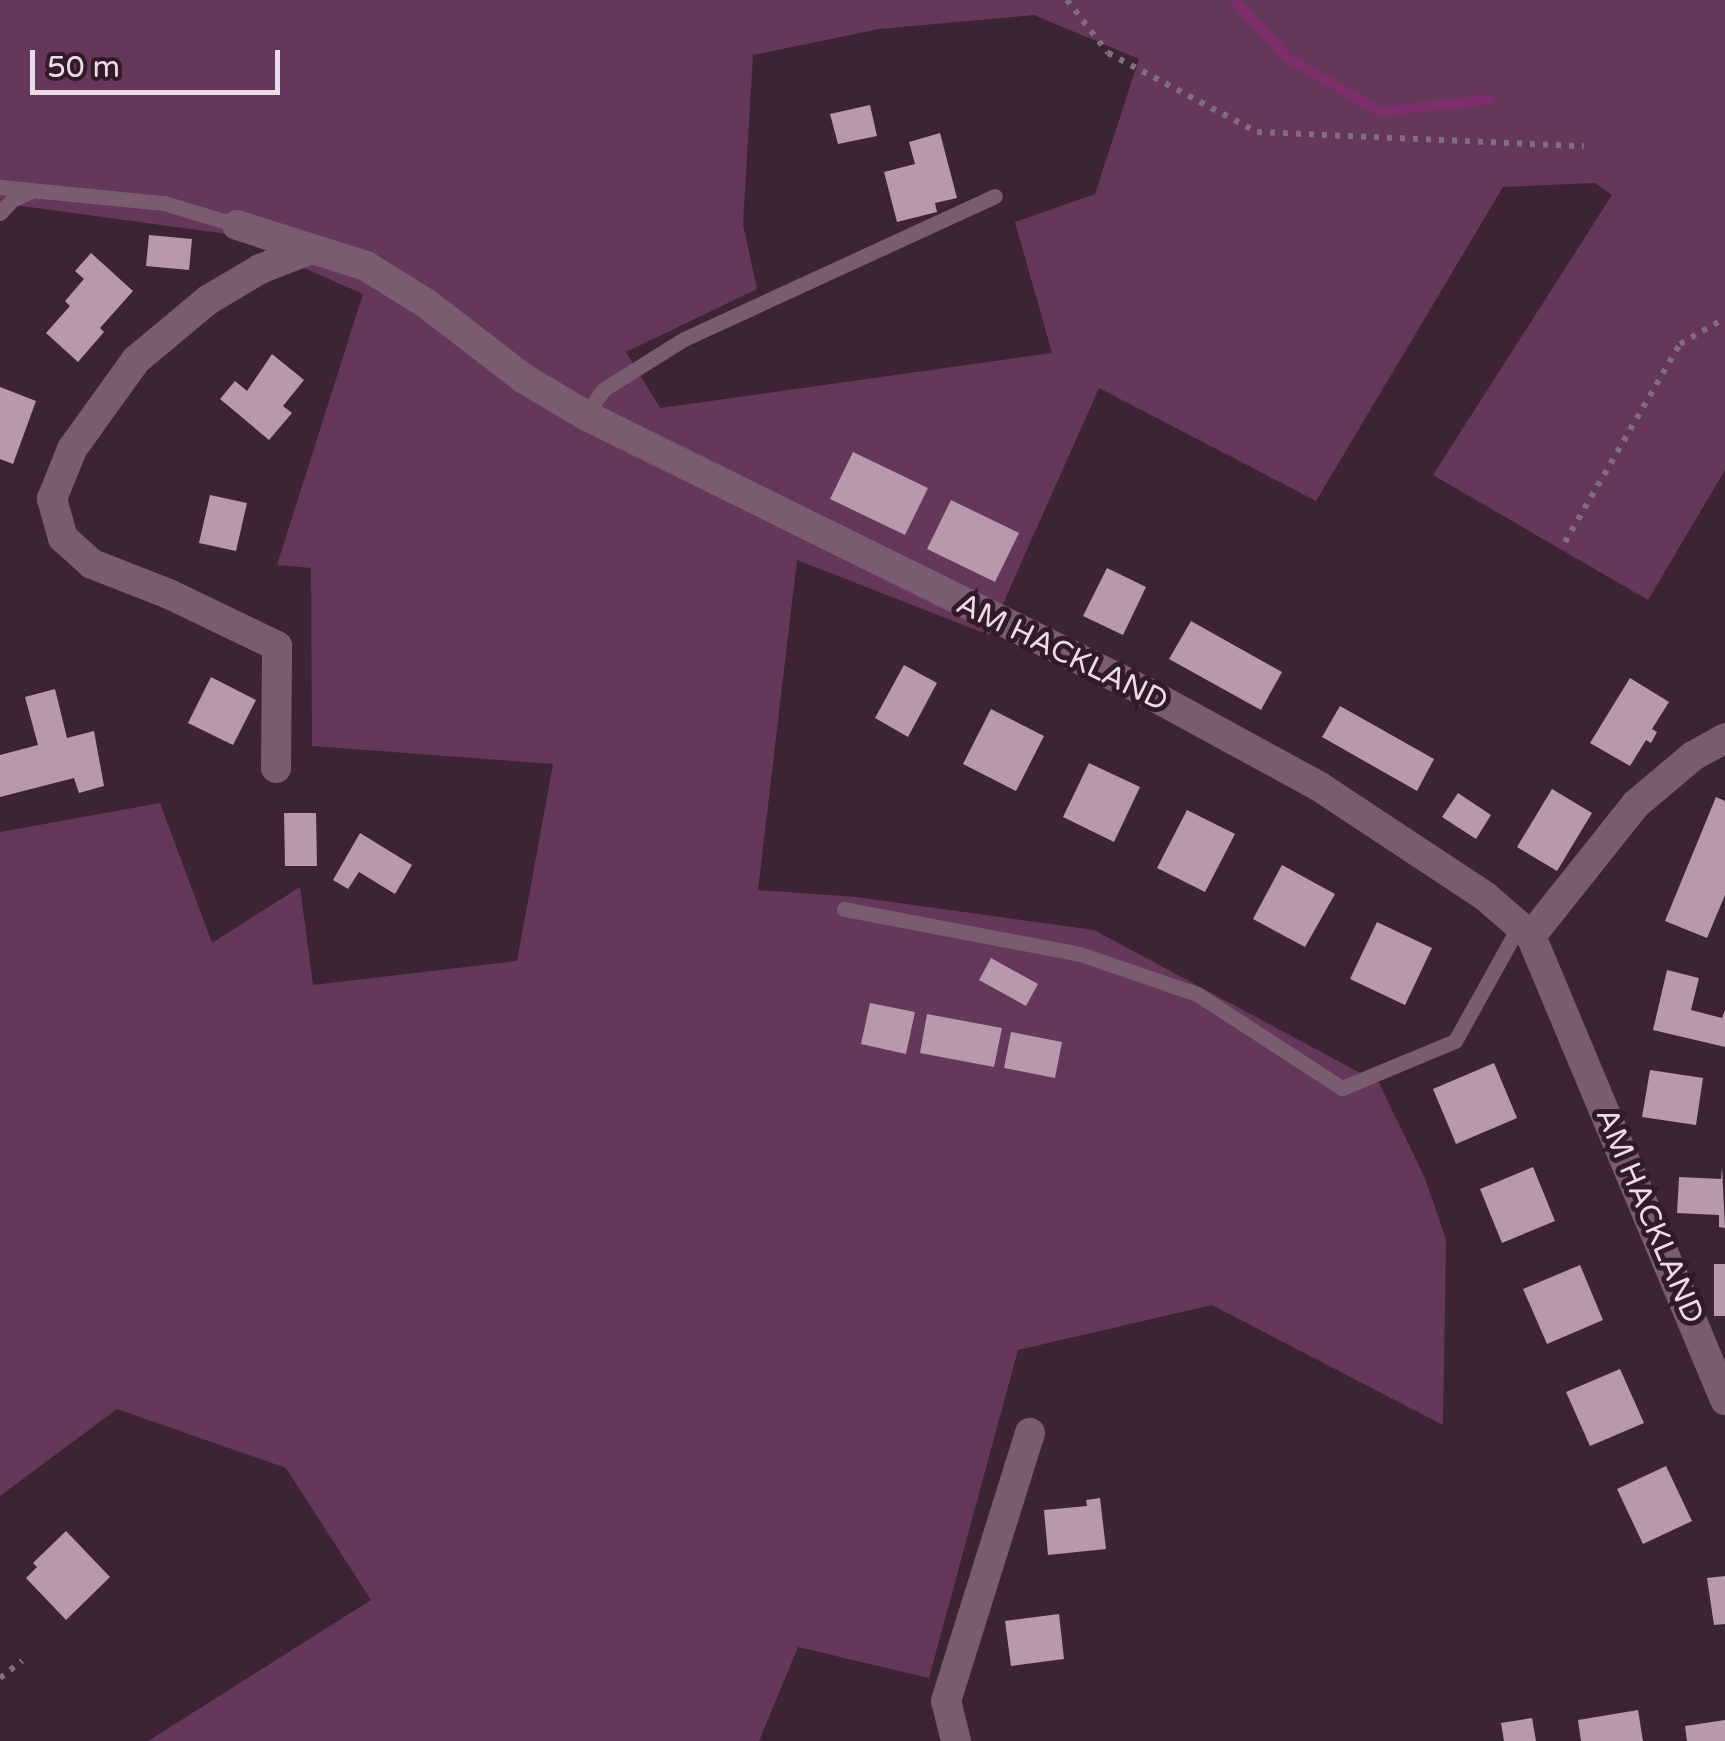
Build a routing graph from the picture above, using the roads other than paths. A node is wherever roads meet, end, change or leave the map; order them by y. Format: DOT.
graph roads {
  1 [pos="0,187"];
  2 [pos="35,190"];
  3 [pos="995,196"];
  4 [pos="0,214"];
  5 [pos="238,225"];
  6 [pos="310,250"];
  7 [pos="584,415"];
  8 [pos="1725,738"];
  9 [pos="276,768"];
  10 [pos="844,909"];
  11 [pos="1525,931"];
  12 [pos="1725,1400"];
  13 [pos="1030,1434"];
  14 [pos="956,1741"];
  1 -- 2 [label="lane, AM HACKLAND"];
  2 -- 4 [label="lane"];
  2 -- 5 [label="lane, AM HACKLAND"];
  3 -- 7 [label="lane"];
  5 -- 6 [label="street, AM HACKLAND"];
  6 -- 7 [label="street, AM HACKLAND"];
  6 -- 9 [label="street"];
  7 -- 11 [label="street, AM HACKLAND"];
  8 -- 11 [label="street"];
  10 -- 11 [label="lane"];
  11 -- 12 [label="street, AM HACKLAND"];
  13 -- 14 [label="street"];
}
